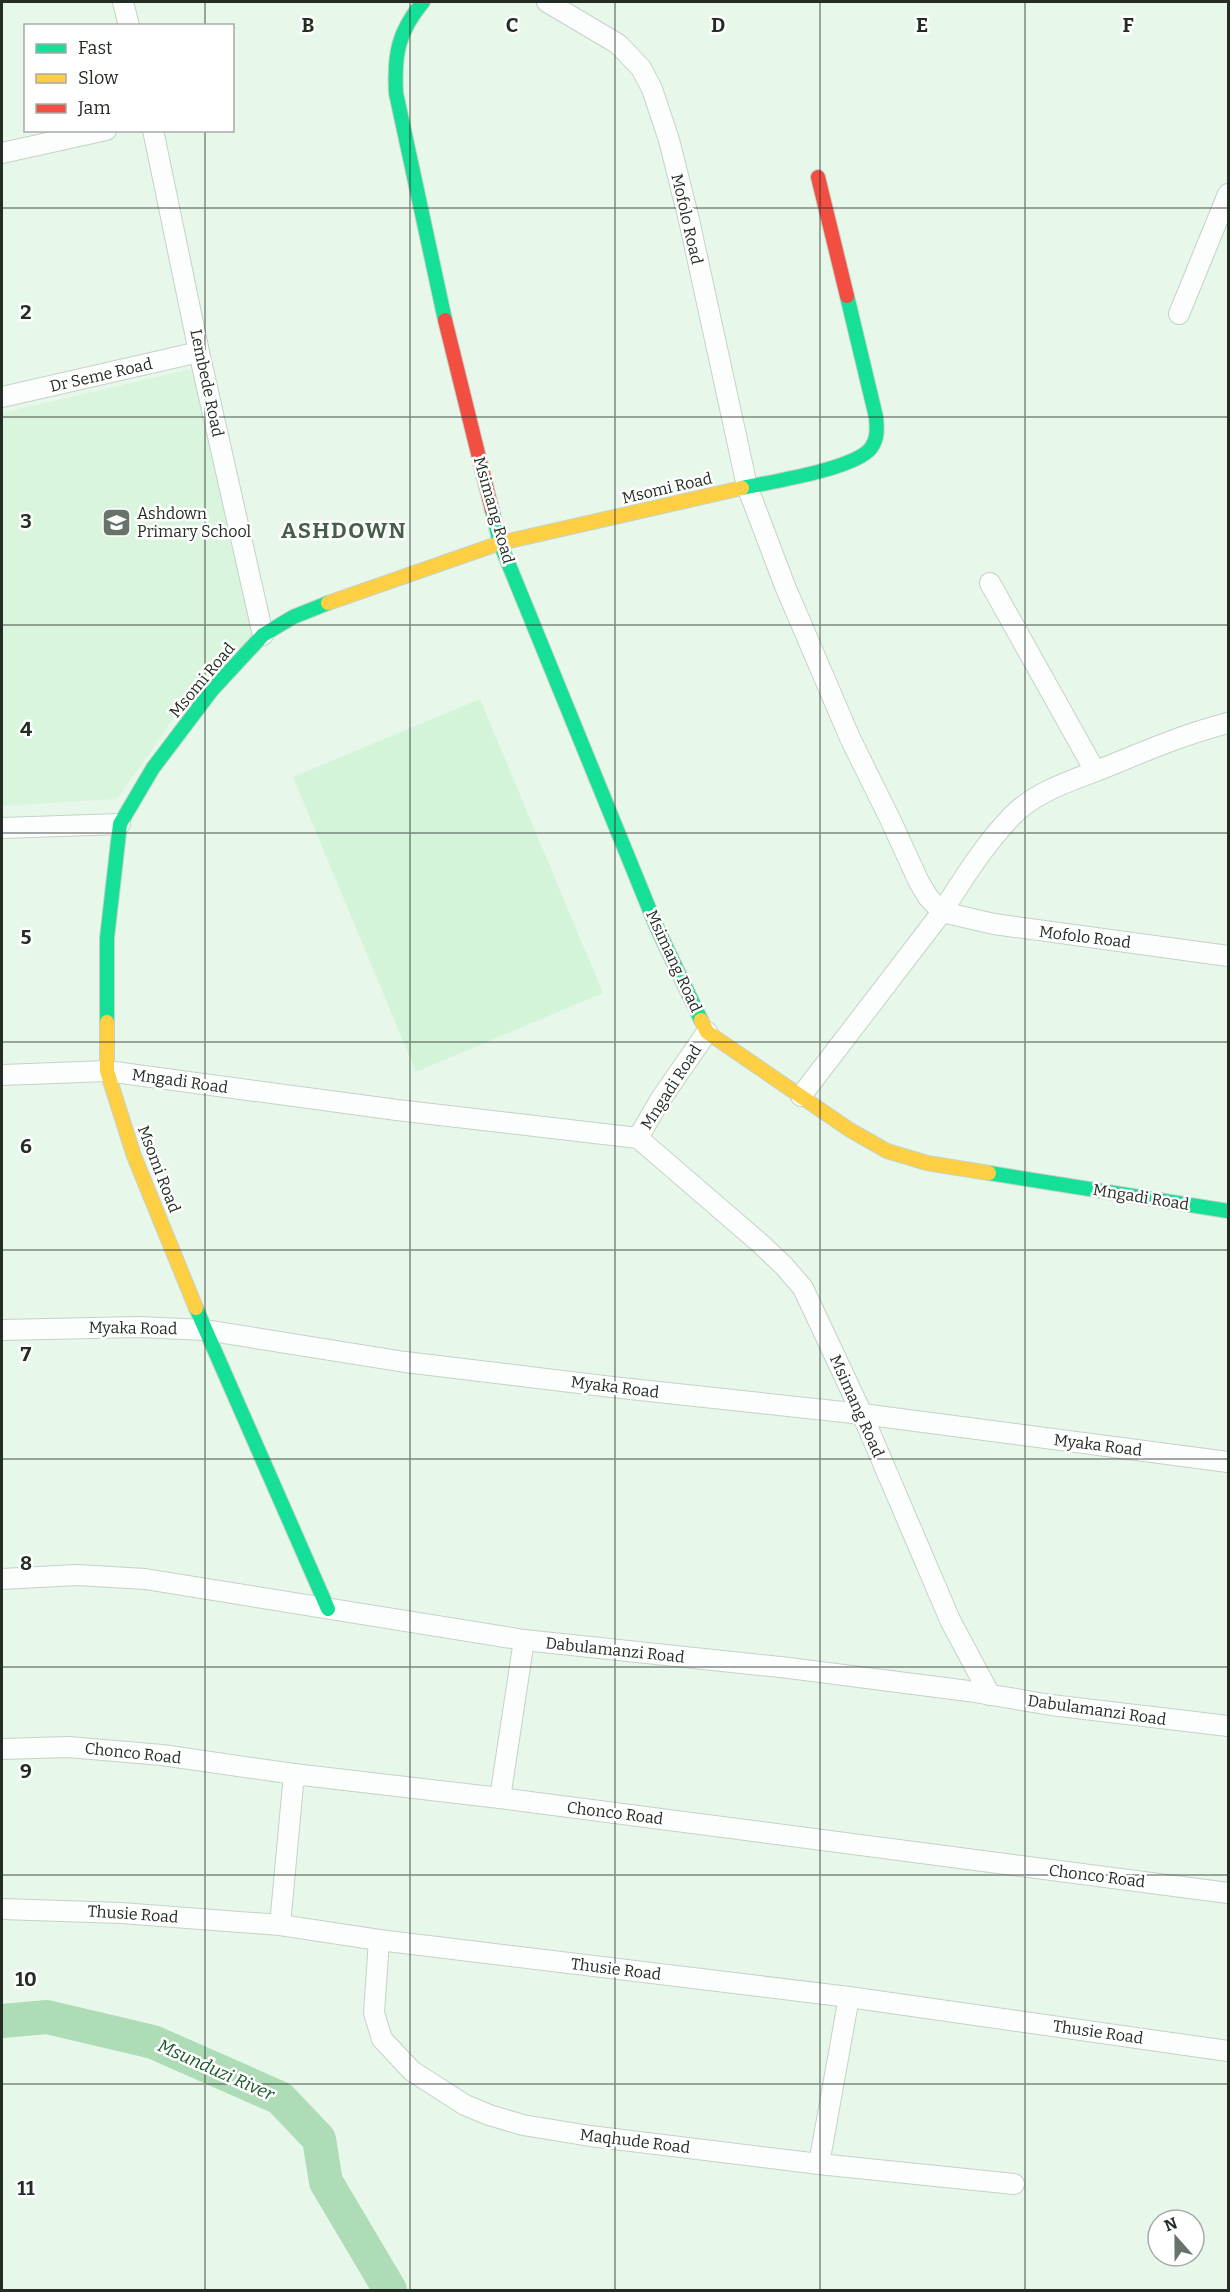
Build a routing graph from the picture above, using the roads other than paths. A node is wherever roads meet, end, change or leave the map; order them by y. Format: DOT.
graph roads {
  1 [pos="123,2"];
  2 [pos="423,2"];
  3 [pos="547,2"];
  4 [pos="128,24"];
  5 [pos="97,132"];
  6 [pos="153,132"];
  7 [pos="2,153"];
  8 [pos="818,177"];
  9 [pos="1228,194"];
  10 [pos="1179,314"];
  11 [pos="200,352"];
  12 [pos="2,397"];
  13 [pos="747,486"];
  14 [pos="500,543"];
  15 [pos="990,583"];
  16 [pos="263,635"];
  17 [pos="1228,723"];
  18 [pos="1095,771"];
  19 [pos="120,824"];
  20 [pos="2,828"];
  21 [pos="942,912"];
  22 [pos="1228,956"];
  23 [pos="707,1032"];
  24 [pos="107,1071"];
  25 [pos="2,1075"];
  26 [pos="801,1096"];
  27 [pos="638,1138"];
  28 [pos="1228,1211"];
  29 [pos="2,1330"];
  30 [pos="205,1330"];
  31 [pos="862,1414"];
  32 [pos="1228,1462"];
  33 [pos="2,1579"];
  34 [pos="328,1609"];
  35 [pos="524,1640"];
  36 [pos="990,1695"];
  37 [pos="1228,1726"];
  38 [pos="2,1749"];
  39 [pos="294,1774"];
  40 [pos="500,1798"];
  41 [pos="1228,1893"];
  42 [pos="2,1909"];
  43 [pos="280,1925"];
  44 [pos="379,1940"];
  45 [pos="849,1997"];
  46 [pos="1228,2051"];
  47 [pos="819,2164"];
  48 [pos="1014,2184"];
  1 -- 4 [label="street"];
  2 -- 14 [label="street, Msimang Road"];
  3 -- 13 [label="street, Mofolo Road"];
  5 -- 7 [label="street"];
  6 -- 11 [label="street, Lembede Road"];
  8 -- 13 [label="street, Msomi Road"];
  9 -- 10 [label="street"];
  11 -- 12 [label="street, Dr Seme Road"];
  11 -- 16 [label="street, Lembede Road"];
  13 -- 14 [label="street, Msomi Road"];
  13 -- 21 [label="street, Mofolo Road"];
  14 -- 16 [label="street, Msomi Road"];
  14 -- 23 [label="street, Msimang Road"];
  15 -- 18 [label="street"];
  16 -- 19 [label="street, Msomi Road"];
  17 -- 18 [label="street"];
  18 -- 21 [label="street"];
  19 -- 20 [label="street"];
  19 -- 24 [label="street, Msomi Road"];
  21 -- 22 [label="street, Mofolo Road"];
  21 -- 26 [label="street"];
  23 -- 26 [label="street, Mngadi Road"];
  23 -- 27 [label="street, Mngadi Road"];
  24 -- 25 [label="street, Mngadi Road"];
  24 -- 27 [label="street, Mngadi Road"];
  24 -- 30 [label="street, Msomi Road"];
  26 -- 28 [label="street, Mngadi Road"];
  27 -- 31 [label="street, Msimang Road"];
  29 -- 30 [label="street, Myaka Road"];
  30 -- 31 [label="street, Myaka Road"];
  30 -- 34 [label="street, Msomi Road"];
  31 -- 32 [label="street, Myaka Road"];
  31 -- 36 [label="street, Msimang Road"];
  33 -- 34 [label="street, Dabulamanzi Road"];
  34 -- 35 [label="street, Dabulamanzi Road"];
  35 -- 36 [label="street, Dabulamanzi Road"];
  35 -- 40 [label="street"];
  36 -- 37 [label="street, Dabulamanzi Road"];
  38 -- 39 [label="street, Chonco Road"];
  39 -- 40 [label="street, Chonco Road"];
  39 -- 43 [label="street"];
  40 -- 41 [label="street, Chonco Road"];
  42 -- 43 [label="street, Thusie Road"];
  43 -- 44 [label="street, Thusie Road"];
  44 -- 45 [label="street, Thusie Road"];
  44 -- 47 [label="street, Maqhude Road"];
  45 -- 46 [label="street, Thusie Road"];
  45 -- 47 [label="street"];
  47 -- 48 [label="street, Maqhude Road"];
}
